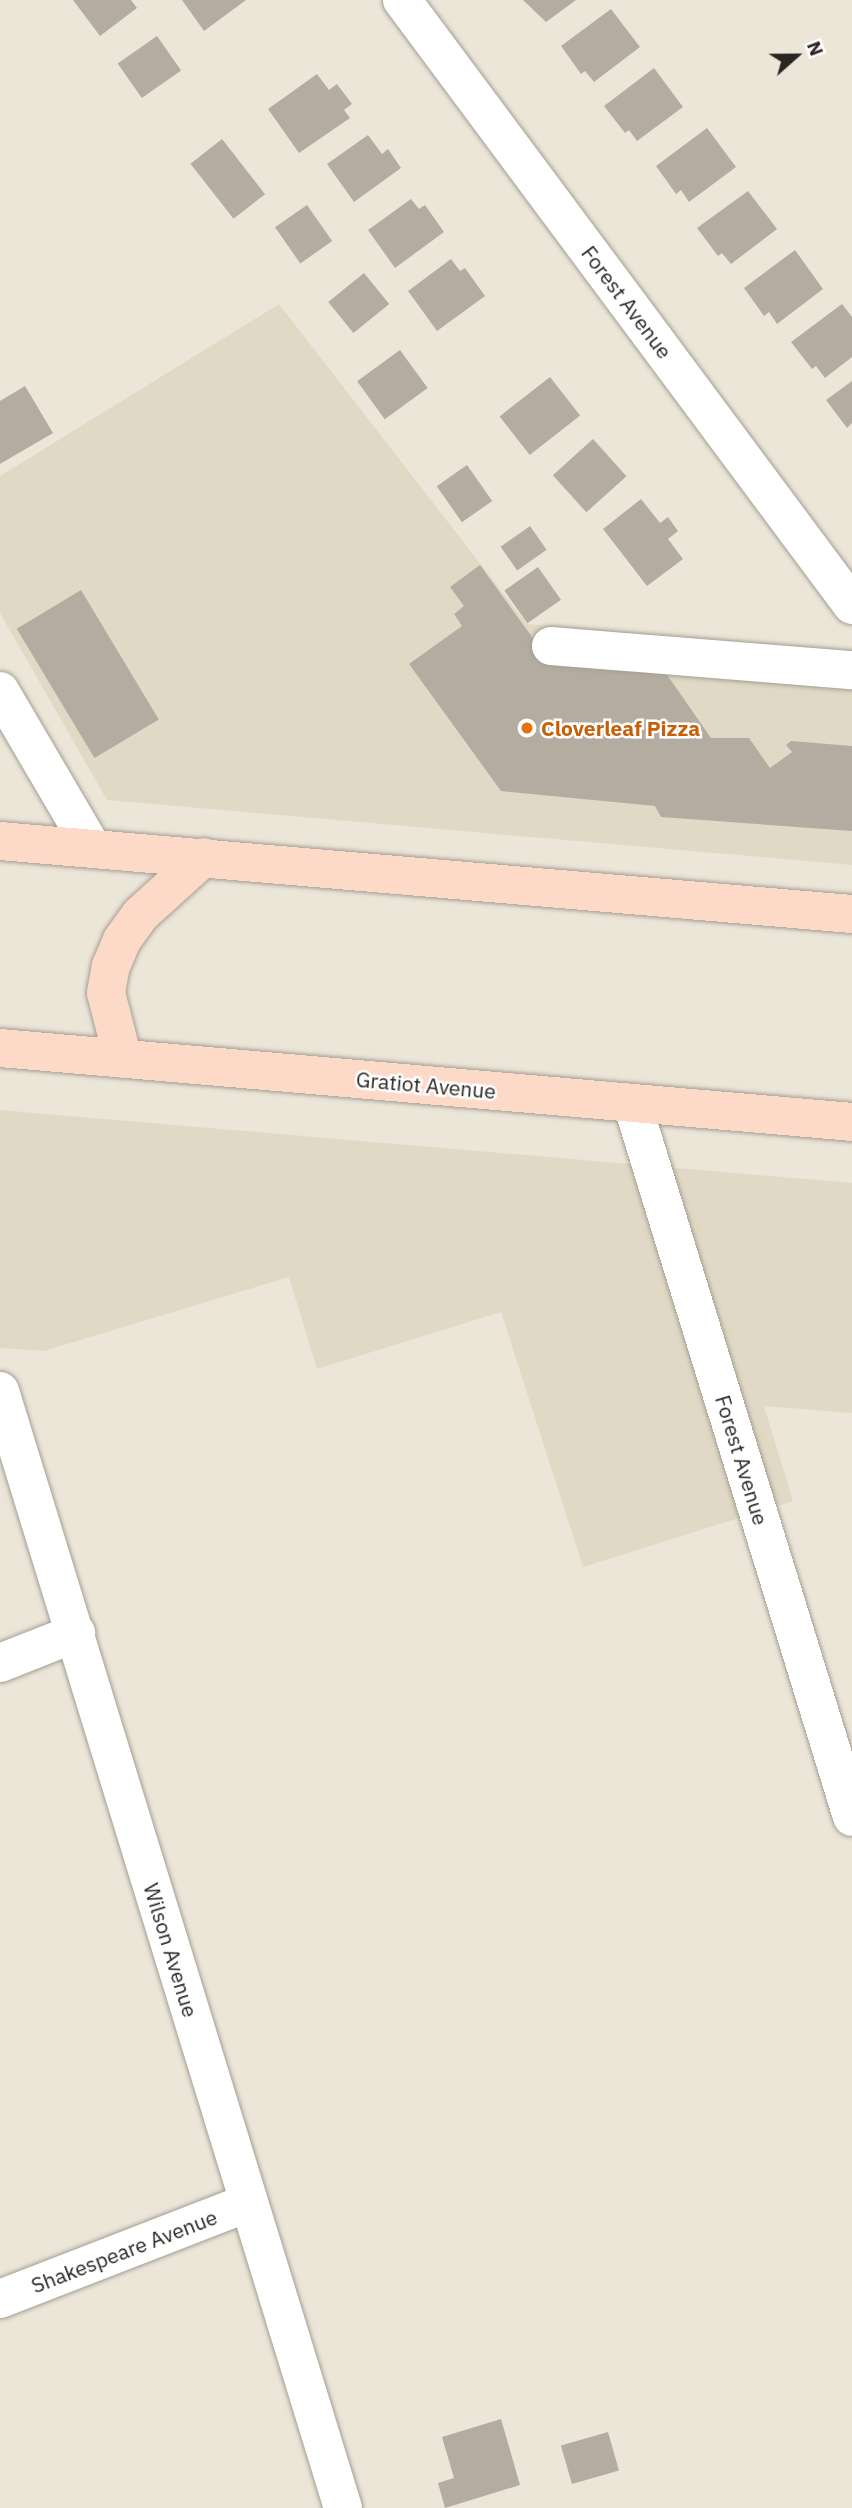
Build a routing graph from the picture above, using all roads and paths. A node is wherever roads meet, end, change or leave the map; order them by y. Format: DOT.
graph roads {
  1 [pos="402,0"];
  2 [pos="852,605"];
  3 [pos="551,646"];
  4 [pos="852,670"];
  5 [pos="0,691"];
  6 [pos="0,841"];
  7 [pos="92,848"];
  8 [pos="204,858"];
  9 [pos="852,914"];
  10 [pos="0,1048"];
  11 [pos="123,1059"];
  12 [pos="632,1103"];
  13 [pos="852,1122"];
  14 [pos="0,1391"];
  15 [pos="76,1633"];
  16 [pos="0,1663"];
  17 [pos="852,1817"];
  18 [pos="247,2203"];
  19 [pos="0,2299"];
  20 [pos="344,2508"];
  1 -- 2 [label="street, Forest Avenue"];
  3 -- 4 [label="street"];
  5 -- 7 [label="street"];
  6 -- 7 [label="main road"];
  7 -- 8 [label="main road"];
  8 -- 9 [label="main road"];
  8 -- 11 [label="main road"];
  10 -- 11 [label="main road, Gratiot Avenue"];
  11 -- 12 [label="main road, Gratiot Avenue"];
  12 -- 13 [label="main road, Gratiot Avenue"];
  12 -- 17 [label="street, Forest Avenue"];
  14 -- 15 [label="street, Wilson Avenue"];
  15 -- 16 [label="street"];
  15 -- 18 [label="street, Wilson Avenue"];
  18 -- 19 [label="street, Shakespeare Avenue"];
  18 -- 20 [label="street, Wilson Avenue"];
}
